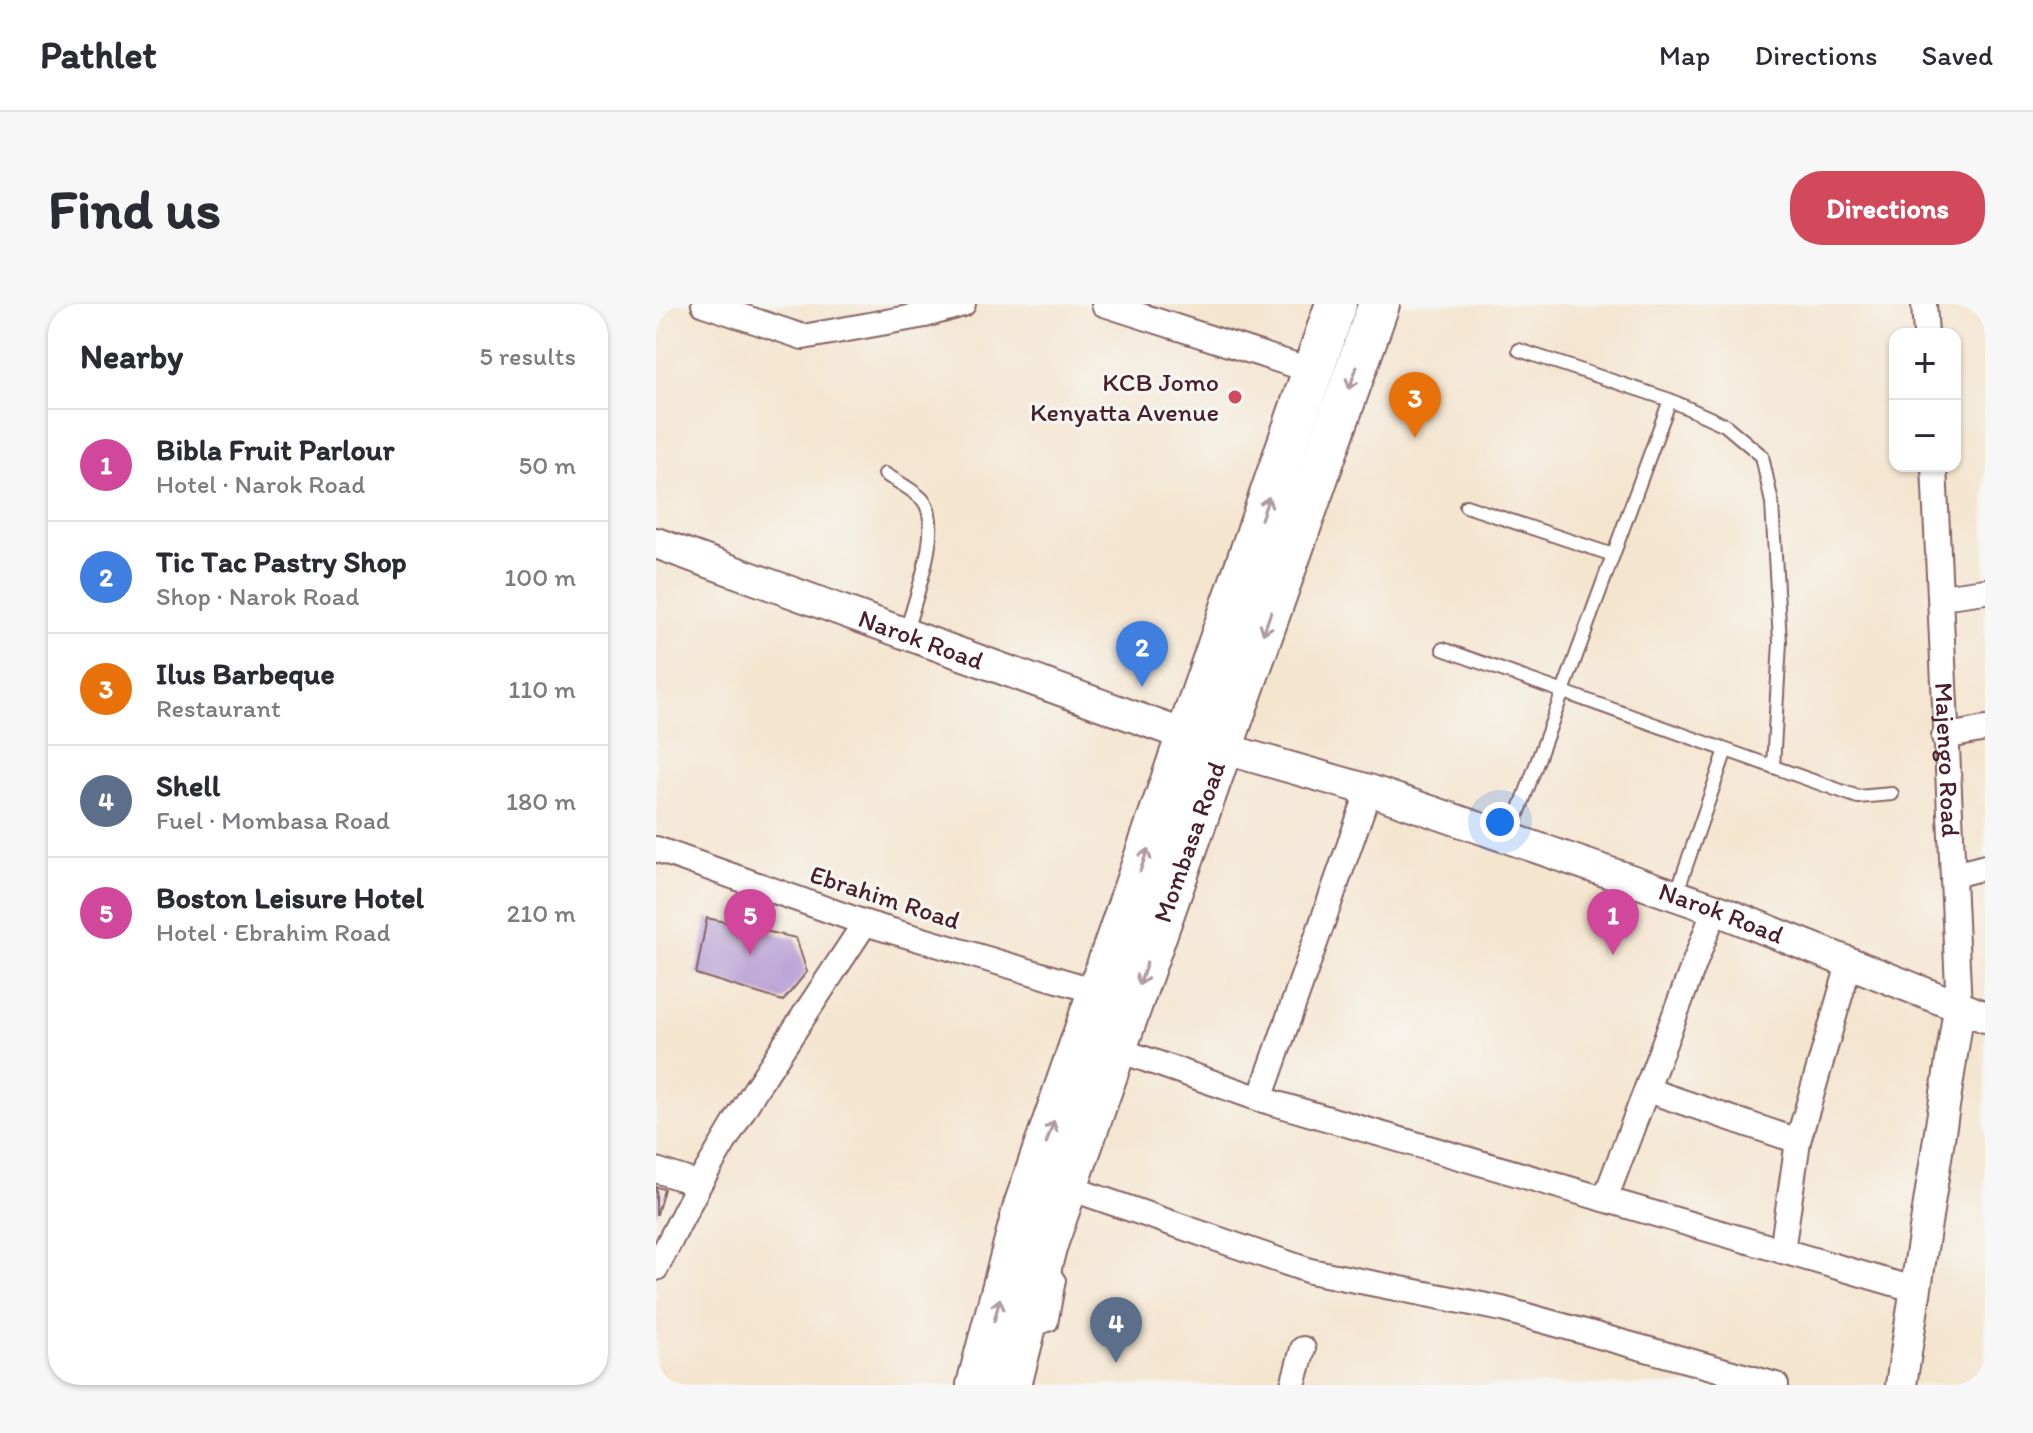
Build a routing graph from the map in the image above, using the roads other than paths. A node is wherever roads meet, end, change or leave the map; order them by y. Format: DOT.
graph roads {
  1 [pos="704,304"];
  2 [pos="963,304"];
  3 [pos="1104,304"];
  4 [pos="1336,304"];
  5 [pos="1379,304"];
  6 [pos="1924,304"];
  7 [pos="1926,328"];
  8 [pos="1519,350"];
  9 [pos="1313,371"];
  10 [pos="1670,400"];
  11 [pos="1934,472"];
  12 [pos="885,474"];
  13 [pos="1466,506"];
  14 [pos="656,543"];
  15 [pos="1613,555"];
  16 [pos="1985,591"];
  17 [pos="1941,597"];
  18 [pos="906,632"];
  19 [pos="1443,649"];
  20 [pos="1229,672"];
  21 [pos="1563,692"];
  22 [pos="1985,729"];
  23 [pos="1944,737"];
  24 [pos="1205,742"];
  25 [pos="1726,750"];
  26 [pos="1773,767"];
  27 [pos="1369,790"];
  28 [pos="1892,794"];
  29 [pos="1183,803"];
  30 [pos="1509,838"];
  31 [pos="656,849"];
  32 [pos="1985,867"];
  33 [pos="1954,875"];
  34 [pos="1676,896"];
  35 [pos="1715,909"];
  36 [pos="865,923"];
  37 [pos="1850,961"];
  38 [pos="1099,992"];
  39 [pos="1972,1013"];
  40 [pos="1116,1049"];
  41 [pos="1647,1090"];
  42 [pos="1260,1099"];
  43 [pos="1798,1141"];
  44 [pos="656,1170"];
  45 [pos="699,1184"];
  46 [pos="1067,1187"];
  47 [pos="1605,1199"];
  48 [pos="1782,1251"];
  49 [pos="656,1268"];
  50 [pos="1917,1290"];
  51 [pos="1303,1349"];
  52 [pos="977,1385"];
  53 [pos="1011,1385"];
  54 [pos="1293,1385"];
  55 [pos="1776,1385"];
  56 [pos="1901,1385"];
  1 -- 2 [label="street"];
  3 -- 9 [label="street"];
  4 -- 9 [label="highway, Mombasa Road"];
  5 -- 20 [label="highway, Mombasa Road, one-way"];
  6 -- 7 [label="street"];
  8 -- 10 [label="lane"];
  20 -- 9 [label="highway, Mombasa Road, one-way"];
  10 -- 15 [label="lane"];
  10 -- 26 [label="lane"];
  11 -- 17 [label="street, Majengo Road"];
  12 -- 18 [label="lane"];
  13 -- 15 [label="lane"];
  14 -- 18 [label="street, Narok Road"];
  15 -- 21 [label="lane"];
  16 -- 17 [label="street"];
  17 -- 23 [label="street, Majengo Road"];
  18 -- 24 [label="street, Narok Road"];
  19 -- 21 [label="lane"];
  20 -- 24 [label="highway, Mombasa Road"];
  21 -- 25 [label="lane"];
  21 -- 30 [label="lane"];
  22 -- 23 [label="street"];
  23 -- 33 [label="street, Majengo Road"];
  24 -- 27 [label="street, Narok Road"];
  24 -- 29 [label="highway, Mombasa Road"];
  25 -- 26 [label="lane"];
  25 -- 34 [label="lane"];
  26 -- 28 [label="lane"];
  27 -- 30 [label="street, Narok Road"];
  27 -- 42 [label="street"];
  38 -- 29 [label="highway, Mombasa Road, one-way"];
  29 -- 40 [label="highway, Mombasa Road, one-way"];
  30 -- 34 [label="street, Narok Road"];
  31 -- 36 [label="street, Ebrahim Road"];
  32 -- 33 [label="street"];
  33 -- 39 [label="street, Majengo Road"];
  34 -- 35 [label="street, Narok Road"];
  35 -- 37 [label="street, Narok Road"];
  35 -- 41 [label="street"];
  36 -- 38 [label="street, Ebrahim Road"];
  36 -- 45 [label="street"];
  37 -- 39 [label="street, Narok Road"];
  37 -- 43 [label="street"];
  52 -- 38 [label="highway, Mombasa Road, one-way"];
  39 -- 50 [label="street, Majengo Road"];
  40 -- 42 [label="street"];
  40 -- 46 [label="highway, Mombasa Road"];
  41 -- 43 [label="street"];
  41 -- 47 [label="street"];
  42 -- 47 [label="street"];
  43 -- 48 [label="street"];
  44 -- 45 [label="street"];
  45 -- 49 [label="street"];
  46 -- 53 [label="highway, Mombasa Road"];
  46 -- 55 [label="street"];
  47 -- 48 [label="street"];
  48 -- 50 [label="street"];
  50 -- 56 [label="street, Majengo Road"];
  51 -- 54 [label="street"];
}
